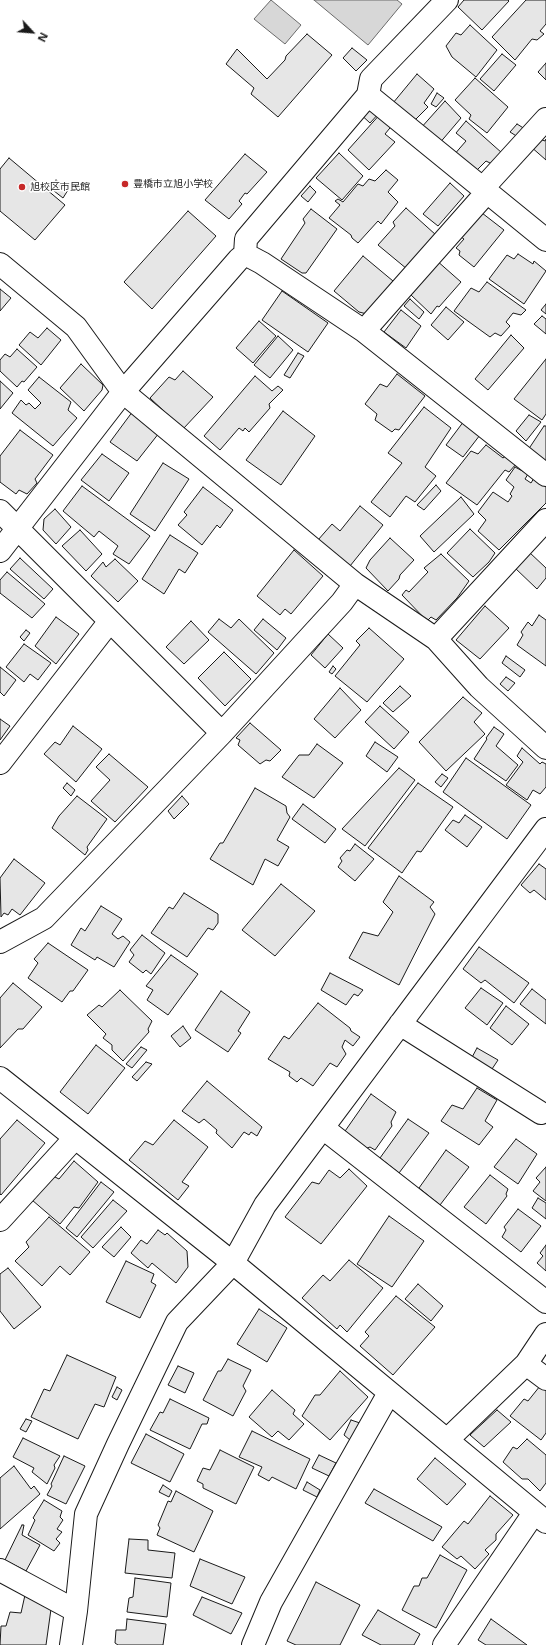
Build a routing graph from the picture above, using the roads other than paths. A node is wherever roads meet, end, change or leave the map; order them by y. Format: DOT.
graph roads {
  1 [pos="447,0"];
  2 [pos="368,95"];
  3 [pos="546,119"];
  4 [pos="485,190"];
  5 [pos="546,240"];
  6 [pos="245,254"];
  7 [pos="0,264"];
  8 [pos="364,331"];
  9 [pos="123,392"];
  10 [pos="546,476"];
  11 [pos="0,511"];
  12 [pos="546,520"];
  13 [pos="17,528"];
  14 [pos="0,551"];
  15 [pos="355,584"];
  16 [pos="110,621"];
  17 [pos="436,639"];
  18 [pos="222,733"];
  19 [pos="546,748"];
  20 [pos="0,763"];
  21 [pos="546,828"];
  22 [pos="0,942"];
  23 [pos="400,1024"];
  24 [pos="0,1078"];
  25 [pos="541,1114"];
  26 [pos="323,1128"];
  27 [pos="75,1138"];
  28 [pos="0,1220"];
  29 [pos="233,1264"];
  30 [pos="546,1302"];
  31 [pos="546,1334"];
  32 [pos="526,1364"];
  33 [pos="546,1380"];
  34 [pos="389,1393"];
  35 [pos="446,1440"];
  36 [pos="540,1517"];
  37 [pos="0,1570"];
  38 [pos="76,1611"];
  39 [pos="71,1645"];
  40 [pos="253,1645"];
  41 [pos="444,1645"];
  1 -- 2 [label="street"];
  2 -- 4 [label="street"];
  2 -- 6 [label="street"];
  3 -- 4 [label="street"];
  4 -- 5 [label="street"];
  4 -- 8 [label="street"];
  6 -- 8 [label="street"];
  6 -- 9 [label="street"];
  7 -- 9 [label="street"];
  8 -- 10 [label="street"];
  9 -- 13 [label="street"];
  9 -- 15 [label="street"];
  11 -- 13 [label="street"];
  12 -- 17 [label="street"];
  13 -- 14 [label="street"];
  13 -- 16 [label="street"];
  15 -- 17 [label="street"];
  15 -- 18 [label="street"];
  16 -- 18 [label="street"];
  16 -- 20 [label="street"];
  17 -- 19 [label="street"];
  18 -- 22 [label="street"];
  21 -- 23 [label="street"];
  23 -- 25 [label="street"];
  23 -- 26 [label="street"];
  24 -- 27 [label="street"];
  26 -- 29 [label="street"];
  26 -- 30 [label="street"];
  27 -- 28 [label="street"];
  27 -- 29 [label="street"];
  29 -- 34 [label="street"];
  29 -- 38 [label="street"];
  31 -- 32 [label="street"];
  32 -- 33 [label="street"];
  32 -- 35 [label="street"];
  34 -- 35 [label="street"];
  34 -- 40 [label="street"];
  35 -- 36 [label="street"];
  36 -- 41 [label="street"];
  37 -- 38 [label="street"];
  38 -- 39 [label="street"];
}
